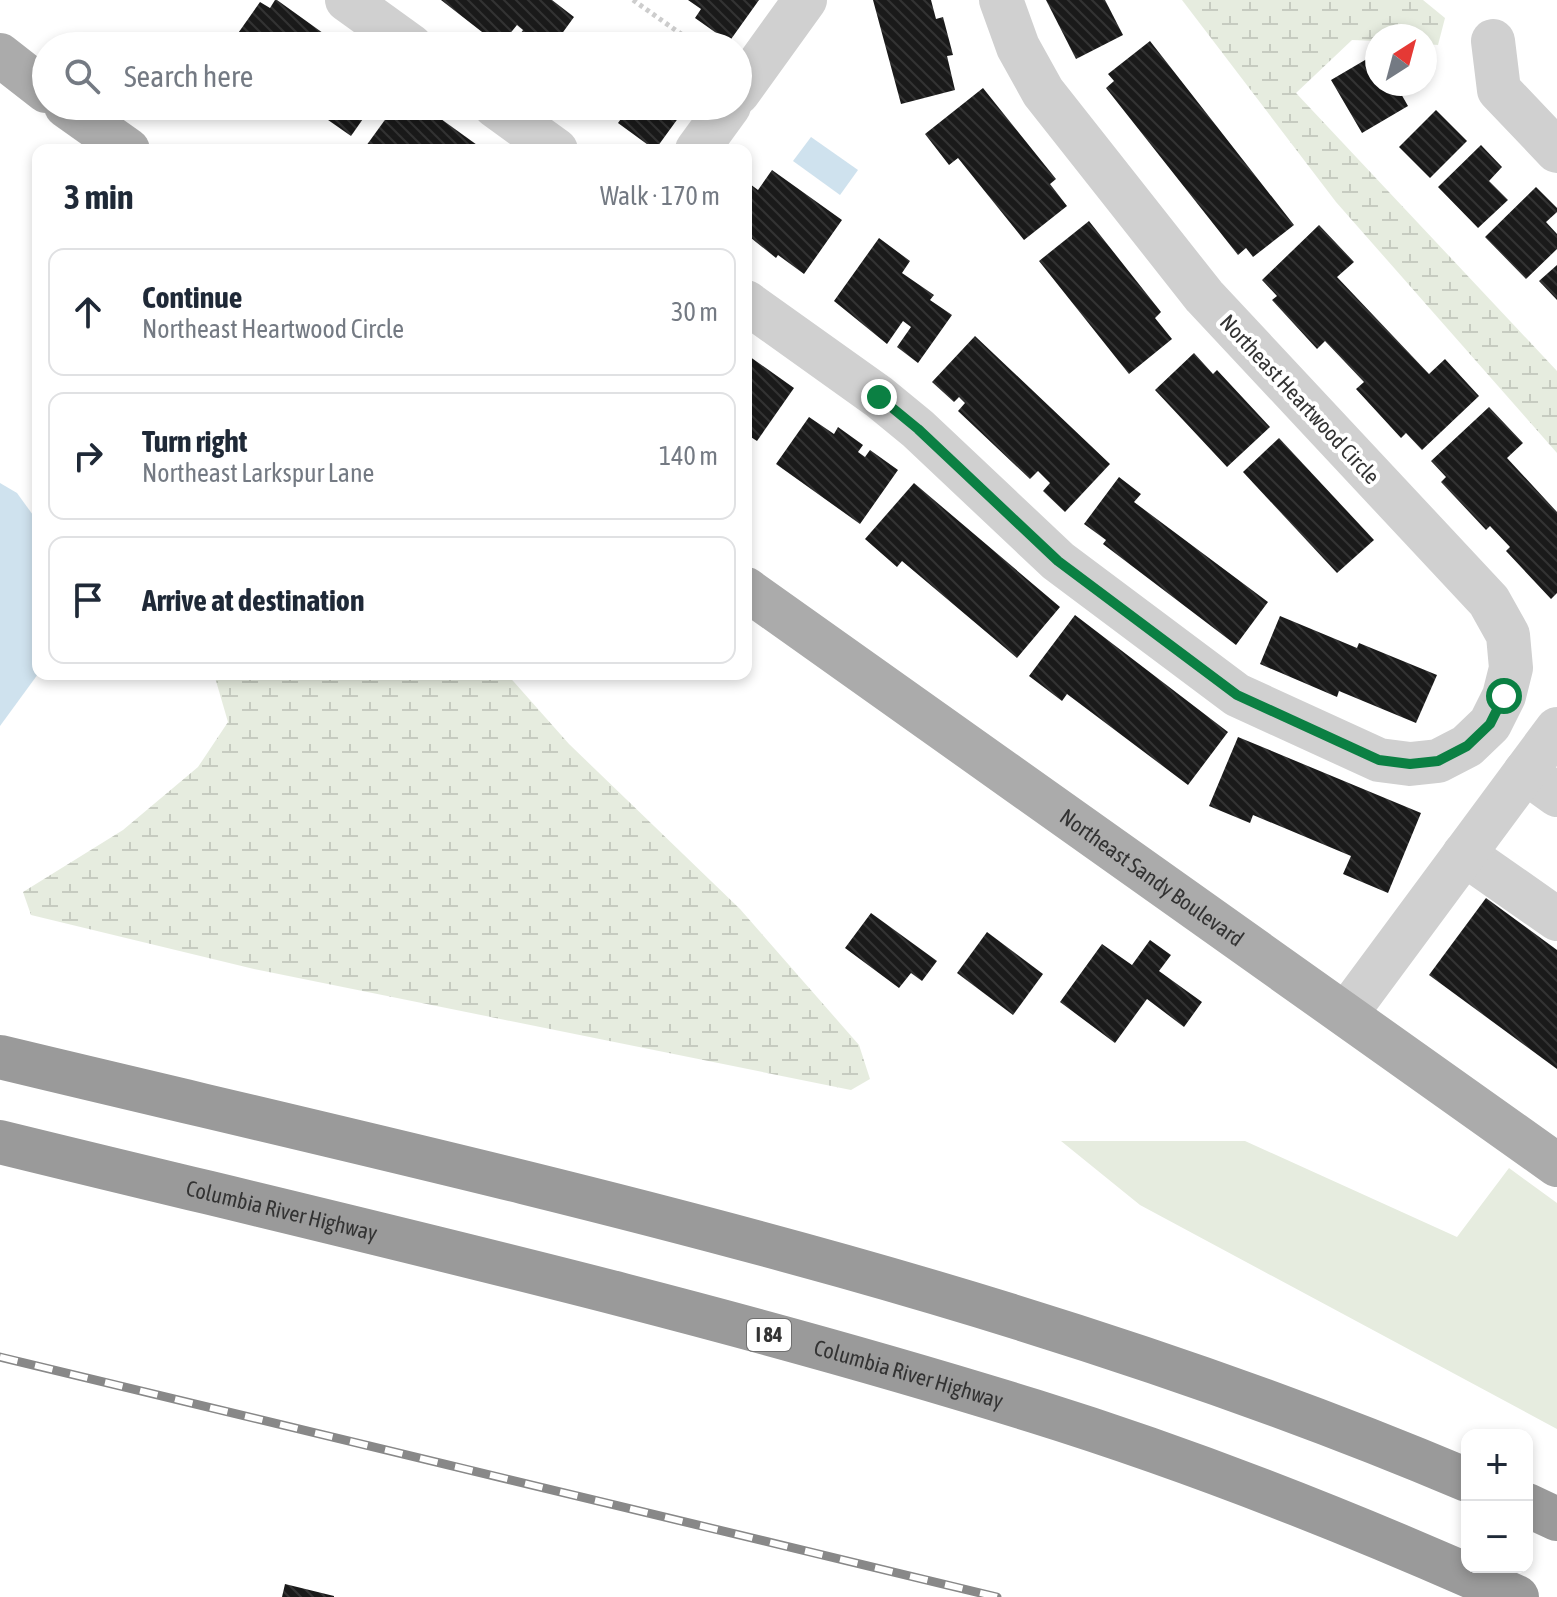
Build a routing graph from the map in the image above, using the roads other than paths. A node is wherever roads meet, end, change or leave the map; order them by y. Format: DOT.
graph roads {
  1 [pos="347,0"];
  2 [pos="805,0"];
  3 [pos="1001,0"];
  4 [pos="392,32"];
  5 [pos="1493,41"];
  6 [pos="0,55"];
  7 [pos="752,74"];
  8 [pos="32,80"];
  9 [pos="86,120"];
  10 [pos="514,120"];
  11 [pos="719,120"];
  12 [pos="120,144"];
  13 [pos="548,144"];
  14 [pos="701,144"];
  15 [pos="1557,151"];
  16 [pos="752,306"];
  17 [pos="752,593"];
  18 [pos="1557,729"];
  19 [pos="1541,783"];
  20 [pos="1464,854"];
  21 [pos="1557,919"];
  22 [pos="1346,1014"];
  23 [pos="0,1057"];
  24 [pos="0,1142"];
  25 [pos="1557,1165"];
  26 [pos="1461,1478"];
  27 [pos="1533,1508"];
  28 [pos="1557,1519"];
  29 [pos="1517,1597"];
  1 -- 4 [label="street"];
  2 -- 7 [label="street"];
  3 -- 16 [label="street, Northeast Heartwood Circle"];
  5 -- 15 [label="street"];
  6 -- 8 [label="main road"];
  9 -- 12 [label="main road"];
  10 -- 13 [label="street"];
  11 -- 14 [label="street"];
  17 -- 22 [label="main road, Northeast Sandy Boulevard"];
  18 -- 19 [label="street"];
  19 -- 20 [label="street"];
  20 -- 21 [label="street"];
  20 -- 22 [label="street"];
  22 -- 25 [label="main road, Northeast Sandy Boulevard"];
  23 -- 26 [label="highway"];
  24 -- 29 [label="highway, Columbia River Highway / I 84"];
  27 -- 28 [label="highway"];
}
